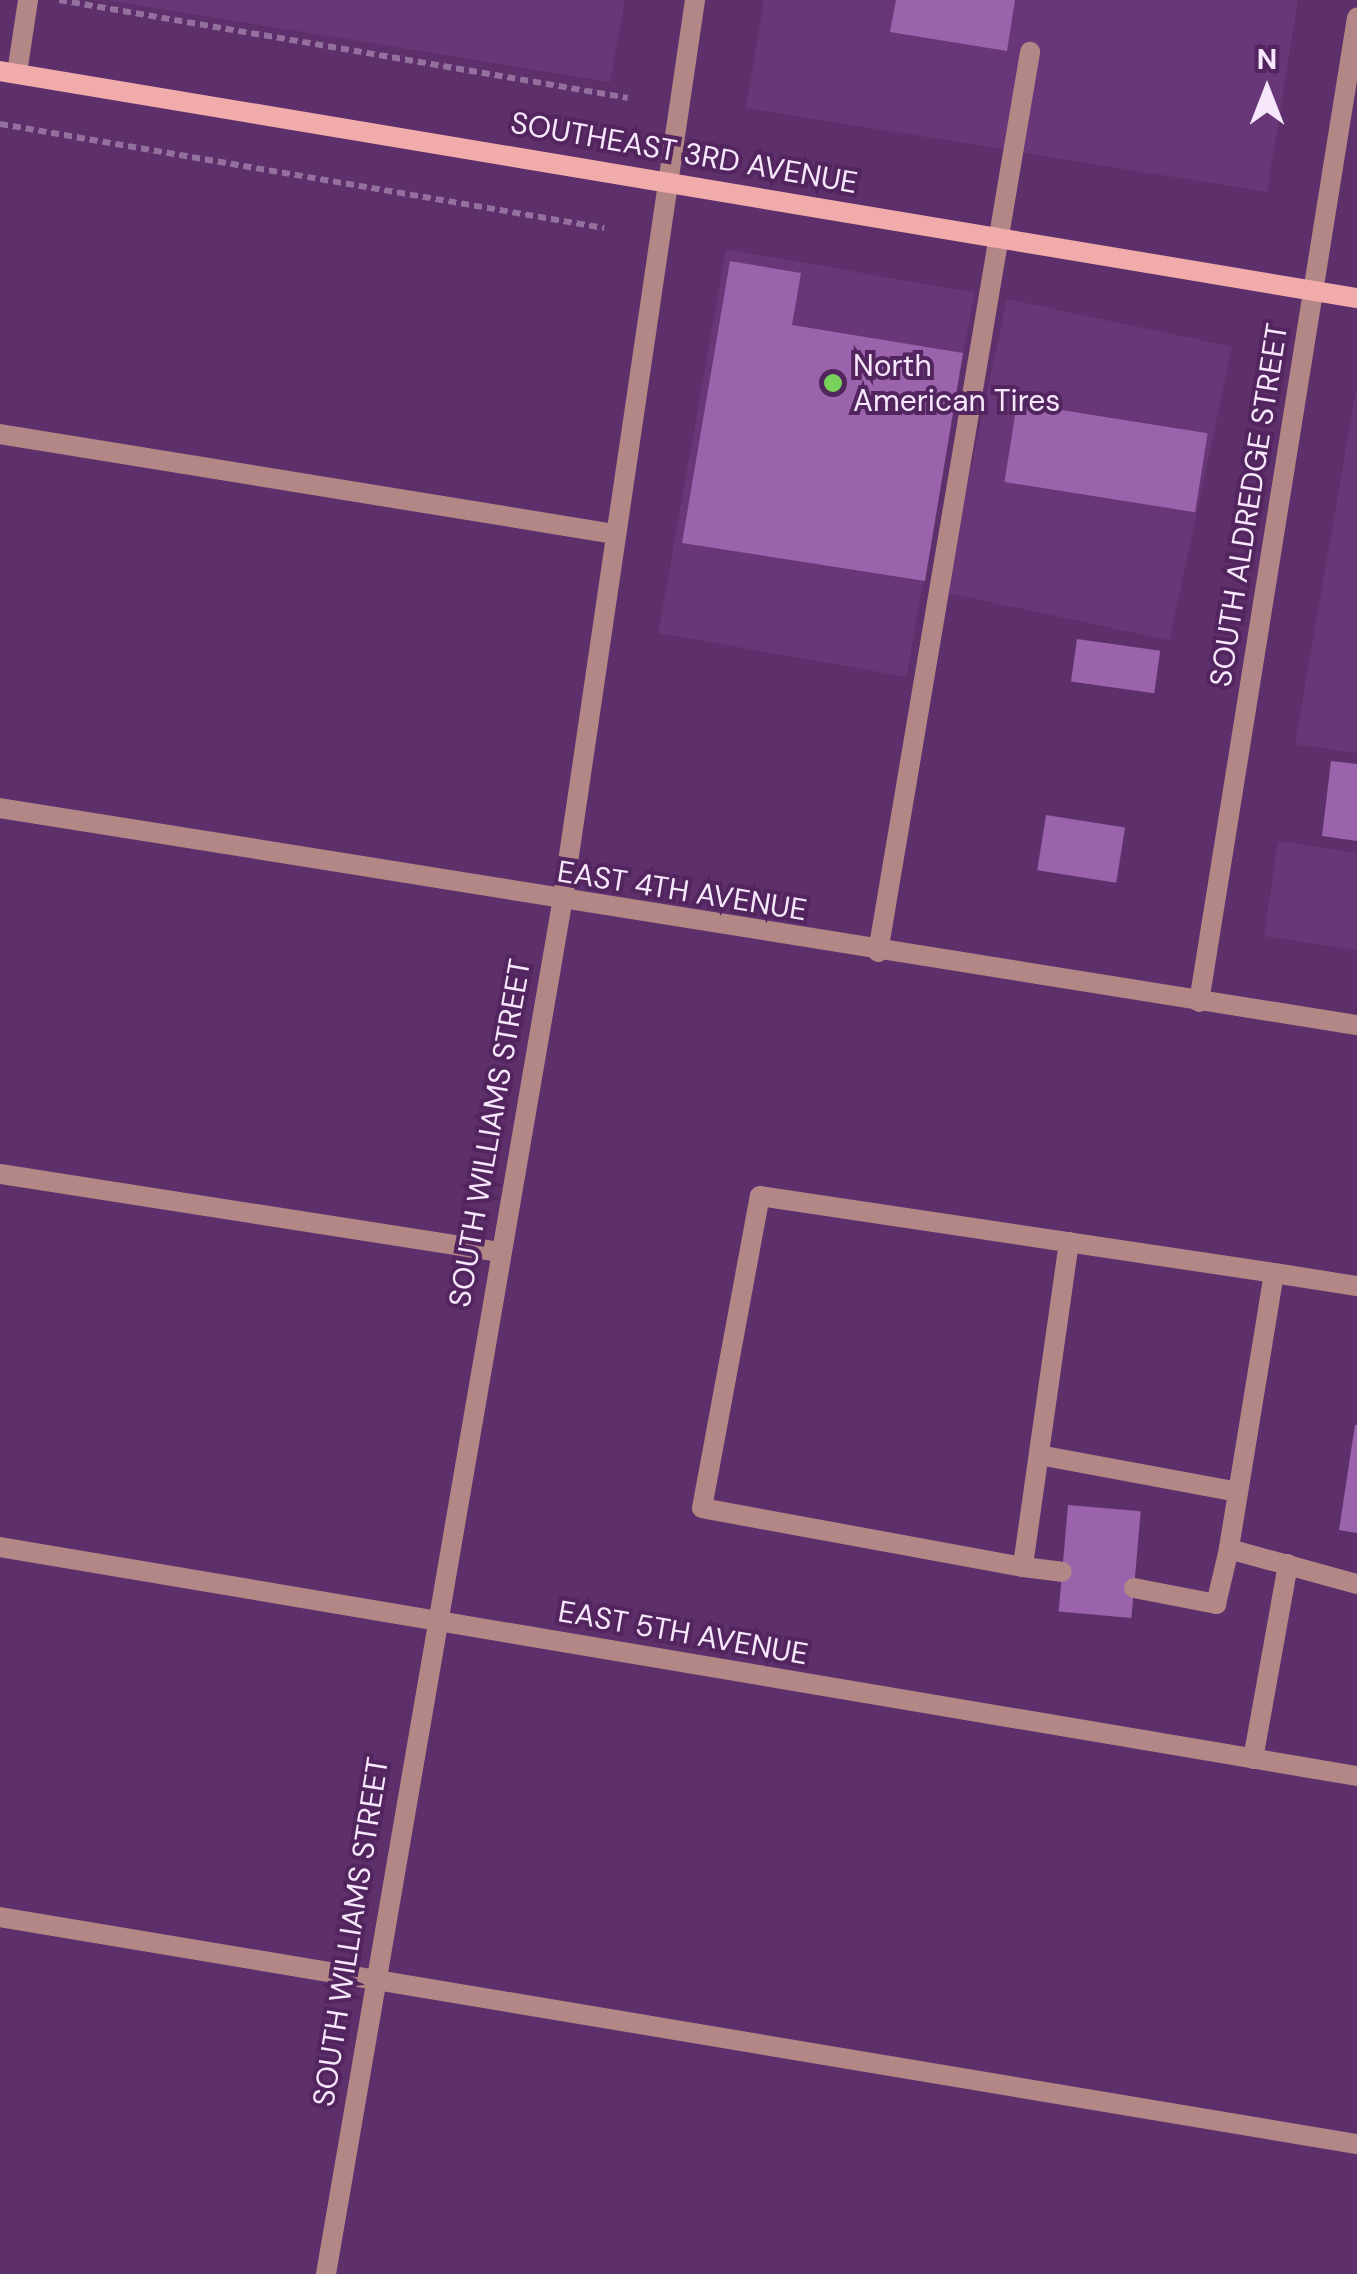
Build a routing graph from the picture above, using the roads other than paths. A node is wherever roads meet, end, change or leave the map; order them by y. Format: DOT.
graph roads {
  1 [pos="28,0"];
  2 [pos="695,0"];
  3 [pos="1357,18"];
  4 [pos="1030,52"];
  5 [pos="8,72"];
  6 [pos="666,179"];
  7 [pos="998,237"];
  8 [pos="1314,291"];
  9 [pos="1357,298"];
  10 [pos="0,434"];
  11 [pos="614,534"];
  12 [pos="0,808"];
  13 [pos="562,903"];
  14 [pos="878,952"];
  15 [pos="1200,1002"];
  16 [pos="1357,1025"];
  17 [pos="0,1174"];
  18 [pos="1069,1242"];
  19 [pos="499,1252"];
  20 [pos="1274,1273"];
  21 [pos="1357,1286"];
  22 [pos="1039,1455"];
  23 [pos="1238,1492"];
  24 [pos="0,1547"];
  25 [pos="1229,1549"];
  26 [pos="1288,1564"];
  27 [pos="1023,1567"];
  28 [pos="1062,1572"];
  29 [pos="1357,1584"];
  30 [pos="1134,1588"];
  31 [pos="432,1621"];
  32 [pos="1254,1759"];
  33 [pos="1357,1776"];
  34 [pos="0,1918"];
  35 [pos="374,1980"];
  36 [pos="1357,2144"];
  37 [pos="326,2274"];
  1 -- 5 [label="street"];
  2 -- 6 [label="street, SOUTH WILLIAMS STREET"];
  3 -- 8 [label="street, SOUTH ALDREDGE STREET"];
  4 -- 7 [label="street"];
  5 -- 6 [label="main road, SOUTHEAST 3RD AVENUE"];
  6 -- 7 [label="main road, SOUTHEAST 3RD AVENUE"];
  6 -- 11 [label="street, SOUTH WILLIAMS STREET"];
  7 -- 8 [label="main road, SOUTHEAST 3RD AVENUE"];
  7 -- 14 [label="street"];
  8 -- 9 [label="main road, SOUTHEAST 3RD AVENUE"];
  8 -- 15 [label="street, SOUTH ALDREDGE STREET"];
  10 -- 11 [label="street"];
  11 -- 13 [label="street, SOUTH WILLIAMS STREET"];
  12 -- 13 [label="street, EAST 4TH AVENUE"];
  13 -- 14 [label="street, EAST 4TH AVENUE"];
  13 -- 19 [label="street, SOUTH WILLIAMS STREET"];
  14 -- 15 [label="street, EAST 4TH AVENUE"];
  15 -- 16 [label="street, EAST 4TH AVENUE"];
  17 -- 19 [label="street"];
  18 -- 20 [label="street"];
  18 -- 22 [label="street"];
  18 -- 27 [label="street"];
  19 -- 31 [label="street, SOUTH WILLIAMS STREET"];
  20 -- 21 [label="street"];
  20 -- 23 [label="street"];
  22 -- 23 [label="street"];
  22 -- 27 [label="street"];
  23 -- 25 [label="street"];
  24 -- 31 [label="street, EAST 5TH AVENUE"];
  25 -- 26 [label="street"];
  25 -- 30 [label="street"];
  26 -- 29 [label="street"];
  26 -- 32 [label="street"];
  27 -- 28 [label="street"];
  31 -- 32 [label="street, EAST 5TH AVENUE"];
  31 -- 35 [label="street, SOUTH WILLIAMS STREET"];
  32 -- 33 [label="street, EAST 5TH AVENUE"];
  34 -- 35 [label="street"];
  35 -- 36 [label="street"];
  35 -- 37 [label="street, SOUTH WILLIAMS STREET"];
}
